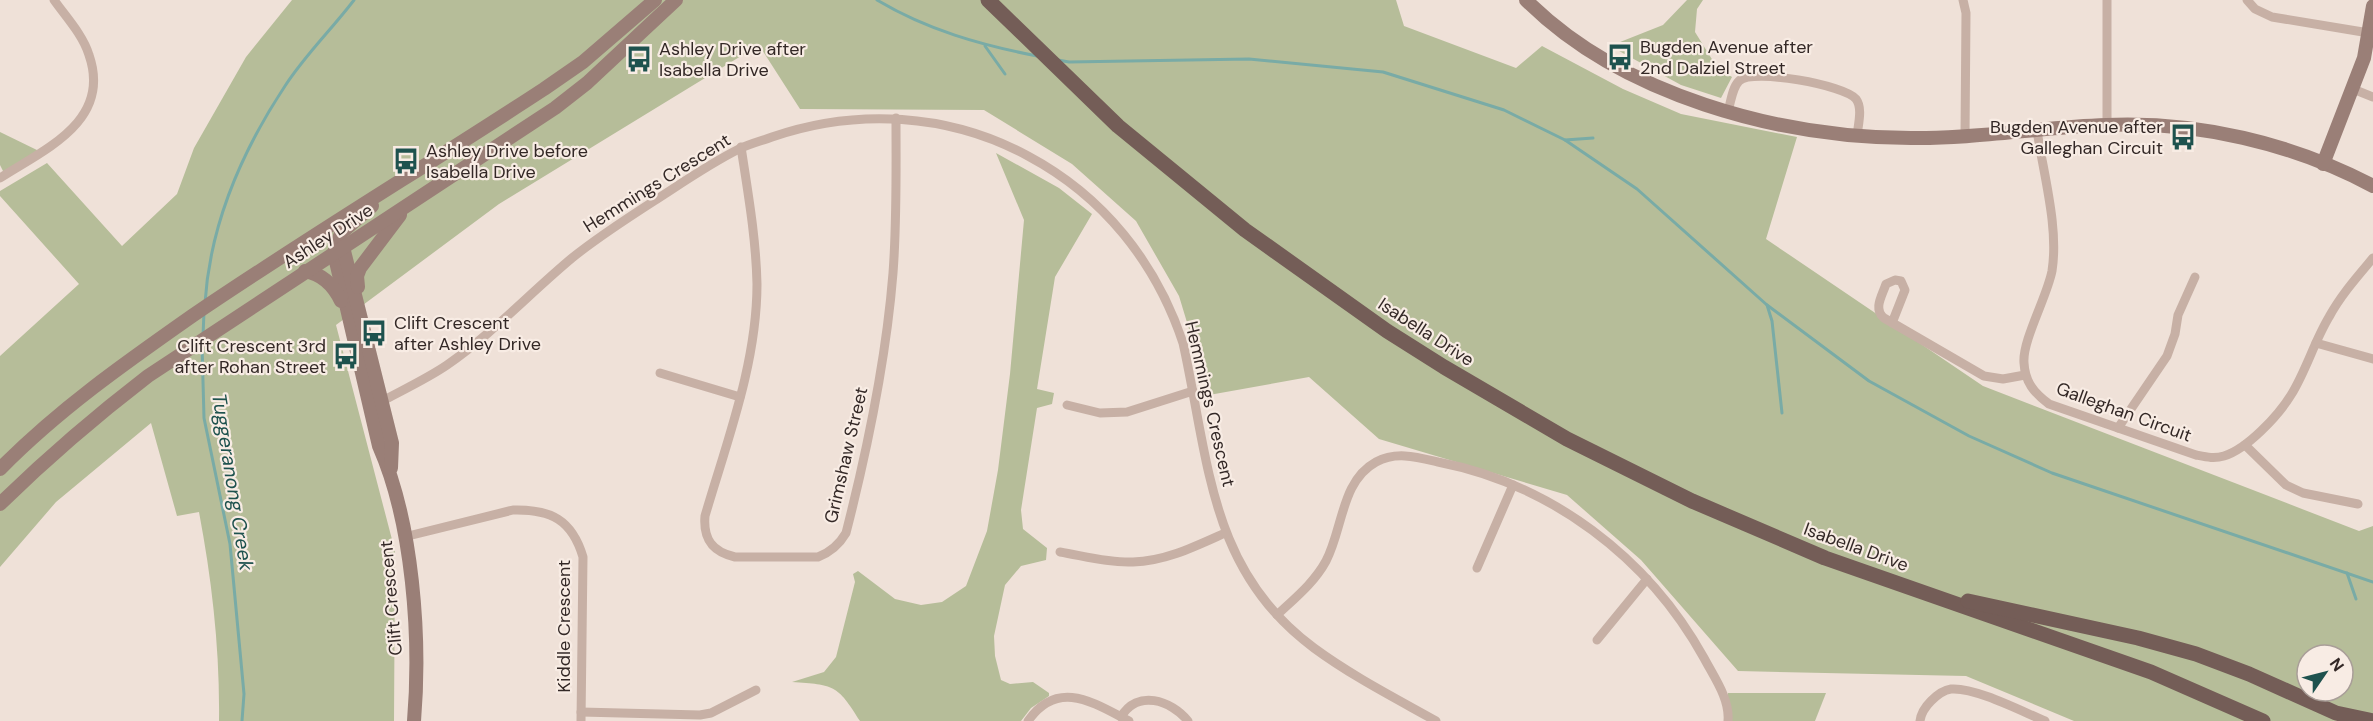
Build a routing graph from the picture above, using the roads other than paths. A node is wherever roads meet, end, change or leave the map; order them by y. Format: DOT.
graph roads {
  1 [pos="54,0"];
  2 [pos="655,0"];
  3 [pos="676,0"];
  4 [pos="988,0"];
  5 [pos="1526,0"];
  6 [pos="1963,0"];
  7 [pos="2107,0"];
  8 [pos="2247,0"];
  9 [pos="2373,6"];
  10 [pos="2369,33"];
  11 [pos="2353,90"];
  12 [pos="2373,98"];
  13 [pos="1728,111"];
  14 [pos="896,118"];
  15 [pos="2107,124"];
  16 [pos="2037,130"];
  17 [pos="1857,136"];
  18 [pos="1965,136"];
  19 [pos="741,147"];
  20 [pos="2323,164"];
  21 [pos="407,176"];
  22 [pos="0,178"];
  23 [pos="2373,186"];
  24 [pos="406,206"];
  25 [pos="337,248"];
  26 [pos="286,252"];
  27 [pos="2373,258"];
  28 [pos="305,271"];
  29 [pos="2195,277"];
  30 [pos="354,313"];
  31 [pos="1892,323"];
  32 [pos="2316,343"];
  33 [pos="2373,358"];
  34 [pos="660,373"];
  35 [pos="2025,375"];
  36 [pos="1193,391"];
  37 [pos="740,397"];
  38 [pos="376,405"];
  39 [pos="1067,405"];
  40 [pos="2118,428"];
  41 [pos="2245,445"];
  42 [pos="0,469"];
  43 [pos="1513,485"];
  44 [pos="0,504"];
  45 [pos="2358,504"];
  46 [pos="1225,533"];
  47 [pos="404,537"];
  48 [pos="1060,552"];
  49 [pos="1477,568"];
  50 [pos="1647,579"];
  51 [pos="1912,589"];
  52 [pos="1277,615"];
  53 [pos="1597,640"];
  54 [pos="756,690"];
  55 [pos="581,717"];
  56 [pos="1125,719"];
  57 [pos="414,721"];
  58 [pos="1028,721"];
  59 [pos="1188,721"];
  60 [pos="1436,721"];
  61 [pos="1728,721"];
  62 [pos="1920,721"];
  63 [pos="2044,721"];
  64 [pos="2263,721"];
  65 [pos="2373,721"];
  1 -- 22 [label="street"];
  2 -- 21 [label="main road, Ashley Drive"];
  3 -- 24 [label="main road, Ashley Drive"];
  4 -- 51 [label="main road, Isabella Drive"];
  5 -- 13 [label="main road"];
  6 -- 18 [label="street"];
  7 -- 15 [label="street"];
  8 -- 10 [label="street"];
  9 -- 10 [label="main road"];
  10 -- 11 [label="main road"];
  11 -- 12 [label="street"];
  11 -- 20 [label="main road"];
  13 -- 17 [label="main road"];
  13 -- 17 [label="street"];
  14 -- 19 [label="street, Hemmings Crescent"];
  14 -- 36 [label="street, Hemmings Crescent"];
  14 -- 37 [label="street, Grimshaw Street"];
  15 -- 16 [label="main road"];
  15 -- 20 [label="main road"];
  16 -- 18 [label="main road"];
  16 -- 35 [label="street"];
  17 -- 18 [label="main road"];
  19 -- 37 [label="street, Grimshaw Street"];
  19 -- 38 [label="street, Hemmings Crescent"];
  20 -- 23 [label="main road"];
  21 -- 25 [label="main road"];
  21 -- 26 [label="main road, Ashley Drive"];
  24 -- 25 [label="main road, Ashley Drive"];
  24 -- 30 [label="main road"];
  25 -- 26 [label="main road"];
  25 -- 28 [label="main road, Ashley Drive"];
  25 -- 30 [label="main road, Clift Crescent"];
  26 -- 42 [label="main road, Ashley Drive"];
  27 -- 32 [label="street, Galleghan Circuit"];
  28 -- 30 [label="main road"];
  28 -- 44 [label="main road, Ashley Drive"];
  29 -- 40 [label="street"];
  30 -- 38 [label="main road, Clift Crescent"];
  31 -- 35 [label="street"];
  32 -- 33 [label="street"];
  32 -- 41 [label="street, Galleghan Circuit"];
  34 -- 37 [label="street"];
  35 -- 40 [label="street, Galleghan Circuit"];
  36 -- 39 [label="street"];
  36 -- 46 [label="street, Hemmings Crescent"];
  38 -- 47 [label="main road, Clift Crescent"];
  40 -- 41 [label="street, Galleghan Circuit"];
  41 -- 45 [label="street"];
  43 -- 49 [label="street"];
  43 -- 50 [label="street"];
  43 -- 52 [label="street"];
  46 -- 48 [label="street"];
  46 -- 52 [label="street, Hemmings Crescent"];
  47 -- 55 [label="street, Kiddle Crescent"];
  47 -- 57 [label="main road, Clift Crescent"];
  50 -- 53 [label="street"];
  50 -- 61 [label="street"];
  51 -- 64 [label="main road, Isabella Drive"];
  51 -- 65 [label="main road, Isabella Drive"];
  52 -- 60 [label="street, Hemmings Crescent"];
  54 -- 55 [label="street"];
  56 -- 58 [label="street"];
  56 -- 59 [label="street"];
  62 -- 63 [label="street"];
}
